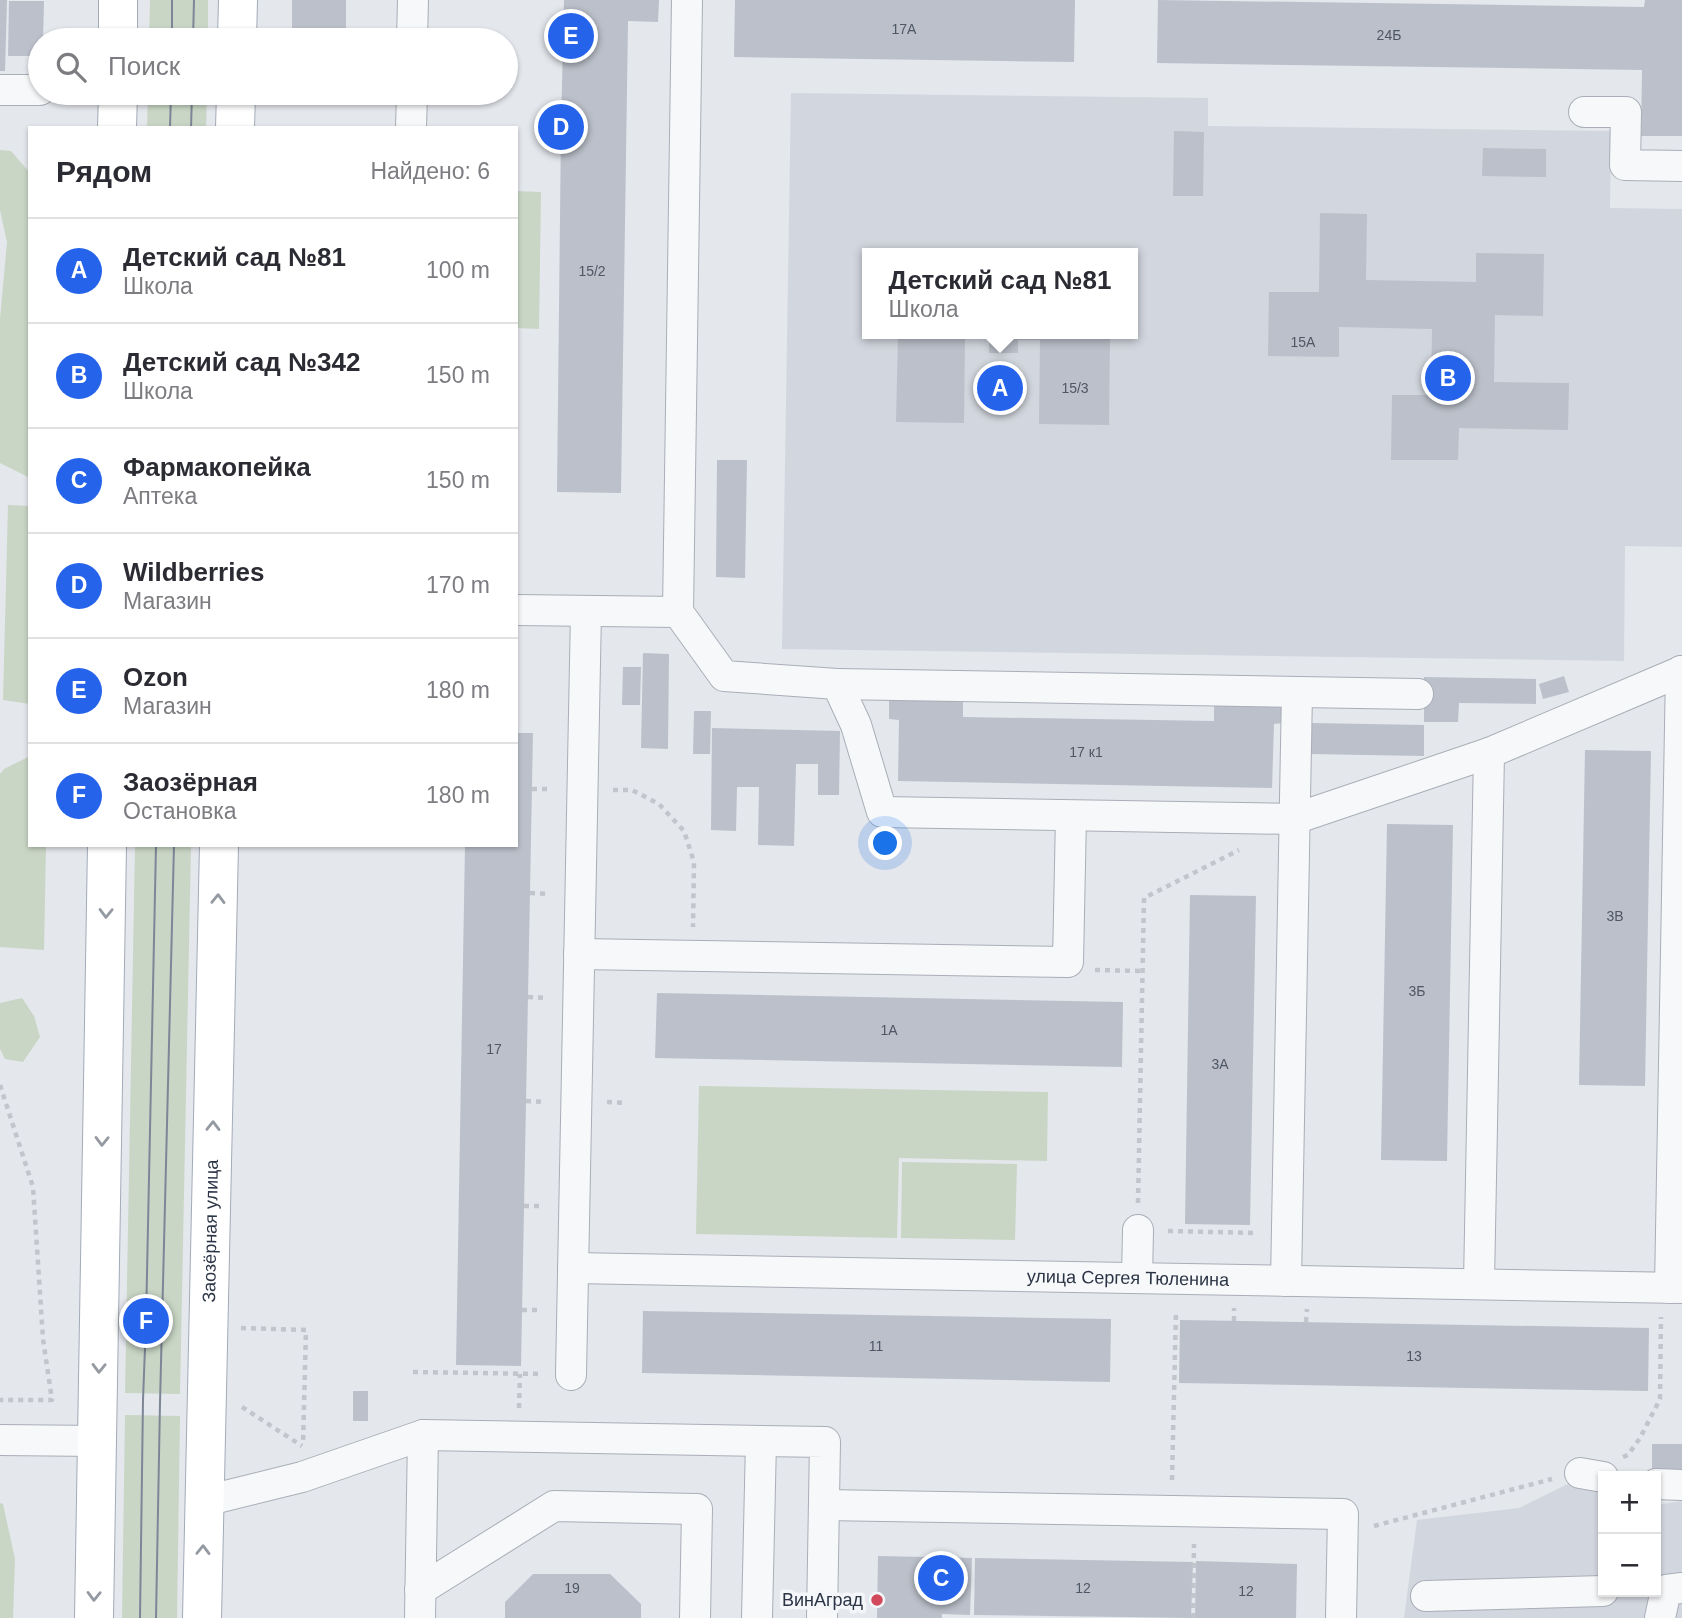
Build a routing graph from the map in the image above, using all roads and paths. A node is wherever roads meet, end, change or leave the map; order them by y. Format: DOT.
graph roads {
  1 [pos="118,0"];
  2 [pos="238,0"];
  3 [pos="413,0"];
  4 [pos="687,0"];
  5 [pos="118,28"];
  6 [pos="237,28"];
  7 [pos="412,28"];
  8 [pos="0,90"];
  9 [pos="28,90"];
  10 [pos="118,105"];
  11 [pos="236,105"];
  12 [pos="412,105"];
  13 [pos="1584,112"];
  14 [pos="117,126"];
  15 [pos="235,126"];
  16 [pos="411,126"];
  17 [pos="1682,166"];
  18 [pos="518,610"];
  19 [pos="586,611"];
  20 [pos="678,612"];
  21 [pos="1681,671"];
  22 [pos="837,684"];
  23 [pos="1297,692"];
  24 [pos="1418,694"];
  25 [pos="1489,753"];
  26 [pos="632,790"];
  27 [pos="1071,816"];
  28 [pos="1294,819"];
  29 [pos="107,847"];
  30 [pos="219,847"];
  31 [pos="1244,848"];
  32 [pos="579,954"];
  33 [pos="693,956"];
  34 [pos="1093,970"];
  35 [pos="1143,971"];
  36 [pos="0,1085"];
  37 [pos="1138,1230"];
  38 [pos="1262,1233"];
  39 [pos="573,1268"];
  40 [pos="1137,1278"];
  41 [pos="1286,1281"];
  42 [pos="1479,1284"];
  43 [pos="1671,1288"];
  44 [pos="1176,1298"];
  45 [pos="237,1328"];
  46 [pos="413,1372"];
  47 [pos="520,1374"];
  48 [pos="571,1375"];
  49 [pos="520,1388"];
  50 [pos="0,1400"];
  51 [pos="236,1402"];
  52 [pos="424,1435"];
  53 [pos="0,1440"];
  54 [pos="98,1441"];
  55 [pos="761,1441"];
  56 [pos="303,1446"];
  57 [pos="1592,1475"];
  58 [pos="302,1477"];
  59 [pos="1661,1484"];
  60 [pos="1682,1485"];
  61 [pos="205,1502"];
  62 [pos="824,1505"];
  63 [pos="1172,1511"];
  64 [pos="1342,1534"];
  65 [pos="1195,1545"];
  66 [pos="1598,1591"];
  67 [pos="1426,1595"];
  68 [pos="420,1604"];
  69 [pos="94,1618"];
  70 [pos="202,1618"];
  71 [pos="695,1618"];
  72 [pos="757,1618"];
  73 [pos="822,1618"];
  74 [pos="1193,1618"];
  75 [pos="1341,1618"];
  1 -- 5 [label="main road"];
  2 -- 6 [label="main road"];
  3 -- 7 [label="street"];
  4 -- 20 [label="street"];
  8 -- 9 [label="street"];
  10 -- 14 [label="main road"];
  11 -- 15 [label="main road"];
  12 -- 16 [label="street"];
  13 -- 17 [label="street"];
  18 -- 19 [label="street"];
  19 -- 20 [label="street"];
  19 -- 32 [label="street"];
  20 -- 22 [label="street"];
  21 -- 25 [label="street"];
  21 -- 43 [label="street"];
  22 -- 23 [label="street"];
  22 -- 27 [label="street"];
  23 -- 24 [label="street"];
  23 -- 28 [label="street"];
  25 -- 28 [label="street"];
  25 -- 42 [label="street"];
  26 -- 33 [label="path"];
  27 -- 28 [label="street"];
  27 -- 33 [label="street"];
  28 -- 41 [label="street"];
  29 -- 54 [label="main road, one-way"];
  61 -- 30 [label="main road, Заозёрная улица, one-way"];
  31 -- 35 [label="path"];
  32 -- 33 [label="street"];
  32 -- 39 [label="street"];
  34 -- 35 [label="path"];
  35 -- 37 [label="path"];
  36 -- 50 [label="path"];
  37 -- 38 [label="path"];
  37 -- 40 [label="street"];
  39 -- 40 [label="street, улица Сергея Тюленина"];
  39 -- 48 [label="street"];
  40 -- 41 [label="street, улица Сергея Тюленина"];
  41 -- 42 [label="street, улица Сергея Тюленина"];
  42 -- 43 [label="street, улица Сергея Тюленина"];
  43 -- 57 [label="path"];
  44 -- 63 [label="path"];
  45 -- 56 [label="path"];
  46 -- 47 [label="path"];
  47 -- 48 [label="path"];
  47 -- 49 [label="path"];
  51 -- 56 [label="path"];
  52 -- 55 [label="street"];
  52 -- 58 [label="street"];
  52 -- 68 [label="street"];
  53 -- 54 [label="street"];
  54 -- 69 [label="main road, one-way"];
  55 -- 62 [label="street"];
  55 -- 72 [label="street"];
  56 -- 58 [label="path"];
  57 -- 64 [label="path"];
  58 -- 61 [label="street"];
  59 -- 60 [label="street"];
  70 -- 61 [label="main road, Заозёрная улица, one-way"];
  62 -- 63 [label="street"];
  62 -- 73 [label="street"];
  63 -- 64 [label="street"];
  64 -- 75 [label="street"];
  65 -- 74 [label="path"];
  66 -- 67 [label="street"];
  68 -- 71 [label="street"];
}
